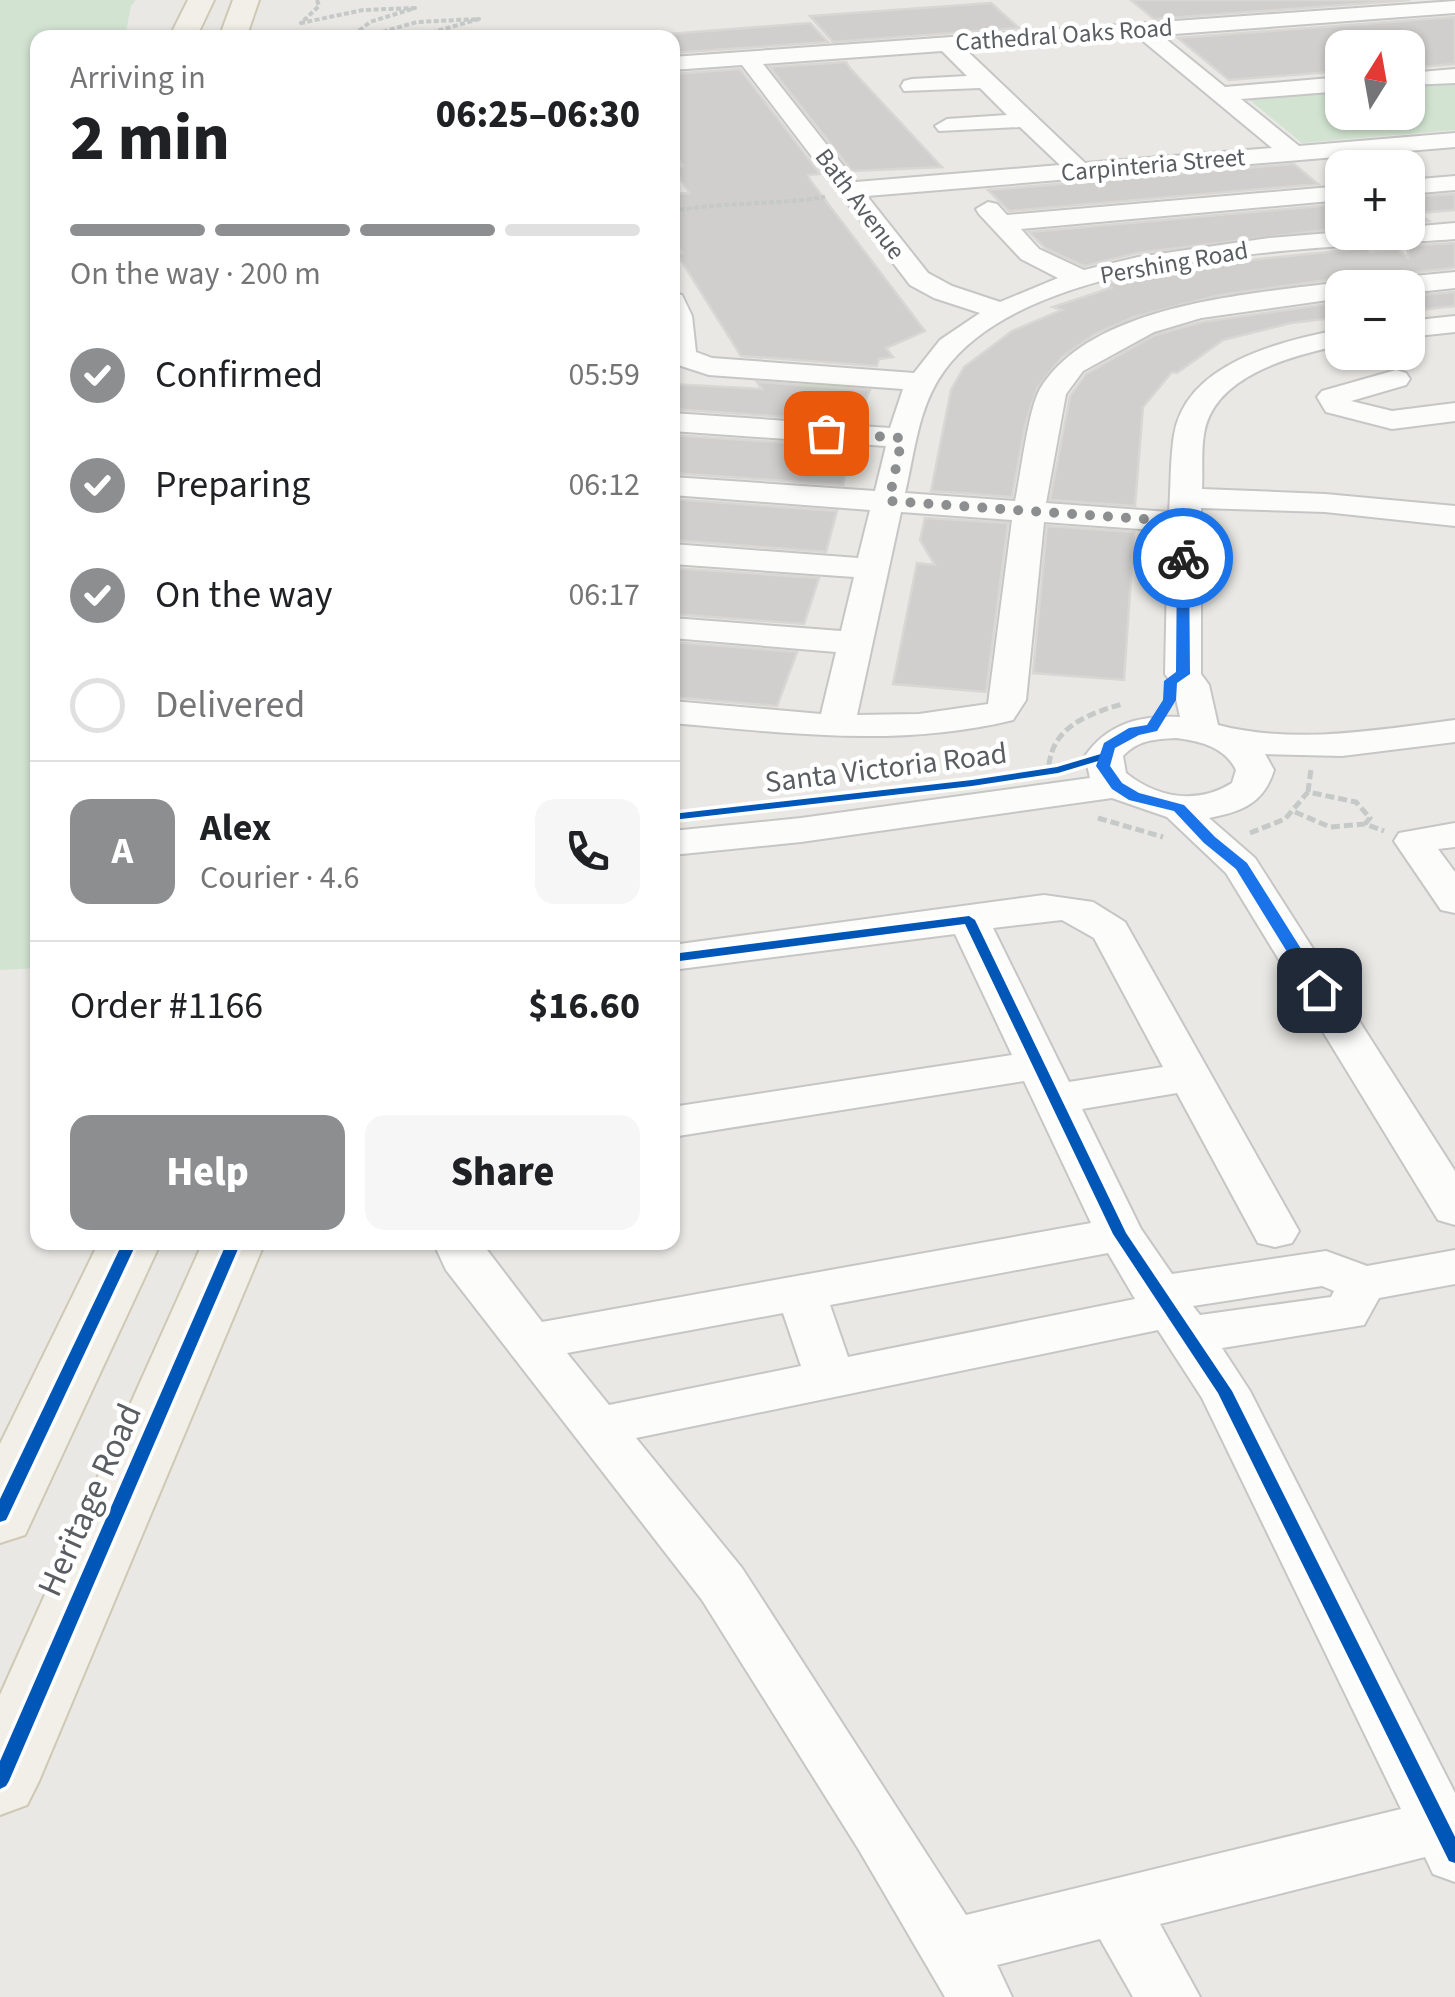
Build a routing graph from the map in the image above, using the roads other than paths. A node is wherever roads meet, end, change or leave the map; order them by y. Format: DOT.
graph roads {
  1 [pos="201,0"];
  2 [pos="246,0"];
  3 [pos="1251,0"];
  4 [pos="1449,5"];
  5 [pos="1419,10"];
  6 [pos="948,17"];
  7 [pos="1287,19"];
  8 [pos="186,30"];
  9 [pos="235,30"];
  10 [pos="820,30"];
  11 [pos="1142,30"];
  12 [pos="1451,31"];
  13 [pos="1322,36"];
  14 [pos="719,41"];
  15 [pos="974,42"];
  16 [pos="947,44"];
  17 [pos="688,50"];
  18 [pos="837,52"];
  19 [pos="747,58"];
  20 [pos="1455,76"];
  21 [pos="1425,79"];
  22 [pos="985,80"];
  23 [pos="1325,85"];
  24 [pos="912,86"];
  25 [pos="1220,94"];
  26 [pos="1026,120"];
  27 [pos="947,126"];
  28 [pos="1454,141"];
  29 [pos="1293,154"];
  30 [pos="1079,171"];
  31 [pos="963,181"];
  32 [pos="1455,183"];
  33 [pos="1425,186"];
  34 [pos="853,192"];
  35 [pos="1325,194"];
  36 [pos="1001,223"];
  37 [pos="1455,231"];
  38 [pos="1082,280"];
  39 [pos="1455,280"];
  40 [pos="1425,283"];
  41 [pos="1325,292"];
  42 [pos="1002,312"];
  43 [pos="1455,324"];
  44 [pos="1425,327"];
  45 [pos="680,336"];
  46 [pos="1325,343"];
  47 [pos="1396,379"];
  48 [pos="922,382"];
  49 [pos="1455,412"];
  50 [pos="680,423"];
  51 [pos="902,438"];
  52 [pos="680,487"];
  53 [pos="889,501"];
  54 [pos="1186,510"];
  55 [pos="1029,512"];
  56 [pos="1455,516"];
  57 [pos="680,555"];
  58 [pos="873,569"];
  59 [pos="680,629"];
  60 [pos="856,642"];
  61 [pos="1183,674"];
  62 [pos="680,713"];
  63 [pos="836,726"];
  64 [pos="1152,728"];
  65 [pos="1455,731"];
  66 [pos="1229,748"];
  67 [pos="1105,786"];
  68 [pos="680,816"];
  69 [pos="1179,823"];
  70 [pos="1239,834"];
  71 [pos="1455,835"];
  72 [pos="680,842"];
  73 [pos="1455,901"];
  74 [pos="969,920"];
  75 [pos="680,957"];
  76 [pos="1191,1077"];
  77 [pos="1046,1082"];
  78 [pos="680,1121"];
  79 [pos="1455,1209"];
  80 [pos="1120,1234"];
  81 [pos="126,1250"];
  82 [pos="231,1250"];
  83 [pos="460,1250"];
  84 [pos="1269,1254"];
  85 [pos="1455,1266"];
  86 [pos="1363,1284"];
  87 [pos="801,1293"];
  88 [pos="1172,1313"];
  89 [pos="1287,1321"];
  90 [pos="531,1342"];
  91 [pos="831,1379"];
  92 [pos="600,1426"];
  93 [pos="0,1516"];
  94 [pos="0,1781"];
  95 [pos="1447,1841"];
  96 [pos="1116,1907"];
  97 [pos="966,1972"];
  98 [pos="1168,1997"];
  1 -- 8 [label="main road"];
  2 -- 9 [label="main road"];
  3 -- 7 [label="street"];
  4 -- 5 [label="street, Cathedral Oaks Road"];
  5 -- 7 [label="street, Cathedral Oaks Road"];
  5 -- 12 [label="street"];
  6 -- 15 [label="street"];
  7 -- 11 [label="street, Cathedral Oaks Road"];
  7 -- 13 [label="street"];
  10 -- 18 [label="street"];
  11 -- 15 [label="street, Cathedral Oaks Road"];
  11 -- 25 [label="street"];
  14 -- 17 [label="street"];
  15 -- 16 [label="street, Cathedral Oaks Road"];
  16 -- 18 [label="street, Cathedral Oaks Road"];
  16 -- 22 [label="street"];
  17 -- 19 [label="street, Cathedral Oaks Road"];
  18 -- 19 [label="street, Cathedral Oaks Road"];
  19 -- 34 [label="street, Bath Avenue"];
  20 -- 21 [label="street"];
  22 -- 24 [label="street"];
  22 -- 26 [label="street"];
  23 -- 25 [label="street"];
  25 -- 29 [label="street"];
  26 -- 27 [label="street"];
  26 -- 30 [label="street"];
  28 -- 29 [label="street, Carpinteria Street"];
  29 -- 30 [label="street, Carpinteria Street"];
  30 -- 31 [label="street, Carpinteria Street"];
  31 -- 34 [label="street, Carpinteria Street"];
  31 -- 36 [label="street"];
  32 -- 33 [label="street"];
  34 -- 42 [label="street, Bath Avenue"];
  35 -- 36 [label="street"];
  36 -- 38 [label="street"];
  37 -- 38 [label="street, Pershing Road"];
  38 -- 42 [label="street, Pershing Road"];
  39 -- 40 [label="street"];
  41 -- 55 [label="street"];
  42 -- 48 [label="street, Pershing Road"];
  43 -- 44 [label="street"];
  45 -- 48 [label="street"];
  46 -- 54 [label="street"];
  47 -- 49 [label="street"];
  48 -- 51 [label="street, Pershing Road"];
  50 -- 51 [label="street"];
  51 -- 53 [label="street, Pershing Road"];
  52 -- 53 [label="street"];
  53 -- 55 [label="street"];
  53 -- 58 [label="street, Pershing Road"];
  54 -- 55 [label="street"];
  54 -- 56 [label="street"];
  54 -- 61 [label="street"];
  55 -- 63 [label="street"];
  57 -- 58 [label="street"];
  58 -- 60 [label="street, Pershing Road"];
  59 -- 60 [label="street"];
  60 -- 63 [label="street, Pershing Road"];
  61 -- 64 [label="street"];
  61 -- 66 [label="street"];
  62 -- 63 [label="street"];
  64 -- 66 [label="street"];
  64 -- 67 [label="street"];
  65 -- 66 [label="street"];
  66 -- 70 [label="street"];
  67 -- 68 [label="street, Santa Victoria Road"];
  67 -- 69 [label="street"];
  67 -- 72 [label="street, Santa Victoria Road"];
  69 -- 70 [label="street"];
  69 -- 70 [label="street"];
  70 -- 79 [label="street"];
  71 -- 73 [label="street"];
  74 -- 75 [label="street"];
  74 -- 76 [label="street"];
  74 -- 77 [label="street"];
  76 -- 77 [label="street"];
  76 -- 84 [label="street"];
  77 -- 78 [label="street"];
  77 -- 80 [label="street"];
  80 -- 87 [label="street"];
  80 -- 88 [label="street"];
  81 -- 93 [label="main road"];
  82 -- 94 [label="main road, Heritage Road"];
  83 -- 90 [label="street"];
  84 -- 86 [label="street"];
  84 -- 88 [label="street"];
  84 -- 89 [label="street"];
  85 -- 86 [label="street"];
  86 -- 89 [label="street"];
  87 -- 90 [label="street"];
  87 -- 91 [label="street"];
  88 -- 89 [label="street"];
  88 -- 91 [label="street"];
  88 -- 95 [label="street"];
  90 -- 92 [label="street"];
  91 -- 92 [label="street"];
  92 -- 97 [label="street"];
  95 -- 96 [label="street"];
  96 -- 97 [label="street"];
  96 -- 98 [label="street"];
}
